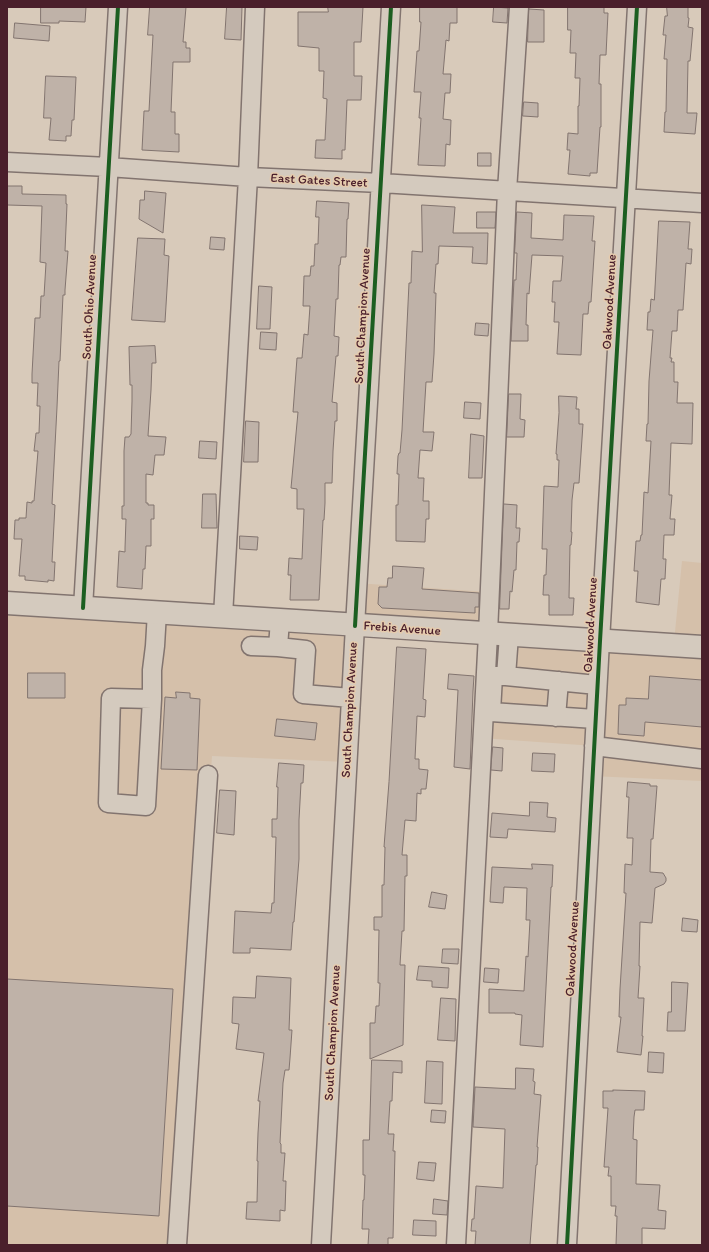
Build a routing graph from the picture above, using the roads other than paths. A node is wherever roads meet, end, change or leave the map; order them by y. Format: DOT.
graph roads {
  1 [pos="118,7"];
  2 [pos="255,7"];
  3 [pos="391,7"];
  4 [pos="519,7"];
  5 [pos="637,7"];
  6 [pos="7,162"];
  7 [pos="108,167"];
  8 [pos="248,177"];
  9 [pos="381,183"];
  10 [pos="507,191"];
  11 [pos="626,199"];
  12 [pos="702,203"];
  13 [pos="7,603"];
  14 [pos="83,608"];
  15 [pos="157,612"];
  16 [pos="223,616"];
  17 [pos="280,620"];
  18 [pos="355,626"];
  19 [pos="499,635"];
  20 [pos="600,641"];
  21 [pos="252,646"];
  22 [pos="278,647"];
  23 [pos="702,647"];
  24 [pos="506,676"];
  25 [pos="559,681"];
  26 [pos="597,685"];
  27 [pos="351,698"];
  28 [pos="152,699"];
  29 [pos="556,717"];
  30 [pos="595,720"];
  31 [pos="594,746"];
  32 [pos="702,759"];
  33 [pos="208,775"];
  34 [pos="176,1245"];
  35 [pos="321,1245"];
  36 [pos="456,1245"];
  37 [pos="567,1245"];
  1 -- 7 [label="street, South Ohio Avenue"];
  2 -- 8 [label="street"];
  3 -- 9 [label="street, South Champion Avenue"];
  4 -- 10 [label="street"];
  5 -- 11 [label="street, Oakwood Avenue"];
  6 -- 7 [label="street, East Gates Street"];
  7 -- 8 [label="street, East Gates Street"];
  7 -- 14 [label="street, South Ohio Avenue"];
  8 -- 9 [label="street, East Gates Street"];
  8 -- 16 [label="street"];
  9 -- 10 [label="street, East Gates Street"];
  9 -- 18 [label="street, South Champion Avenue"];
  10 -- 11 [label="street, East Gates Street"];
  10 -- 19 [label="street"];
  11 -- 12 [label="street, East Gates Street"];
  11 -- 20 [label="street, Oakwood Avenue"];
  13 -- 14 [label="main road, Frebis Avenue"];
  14 -- 15 [label="main road, Frebis Avenue"];
  15 -- 16 [label="main road, Frebis Avenue"];
  15 -- 28 [label="street"];
  16 -- 17 [label="main road, Frebis Avenue"];
  17 -- 18 [label="main road, Frebis Avenue"];
  17 -- 22 [label="street"];
  18 -- 19 [label="main road, Frebis Avenue"];
  18 -- 27 [label="street, South Champion Avenue"];
  19 -- 20 [label="main road, Frebis Avenue"];
  19 -- 24 [label="street"];
  19 -- 36 [label="street"];
  20 -- 23 [label="main road, Frebis Avenue"];
  20 -- 26 [label="street, Oakwood Avenue"];
  21 -- 22 [label="street"];
  22 -- 27 [label="street"];
  24 -- 25 [label="street"];
  24 -- 29 [label="street"];
  25 -- 26 [label="street"];
  25 -- 29 [label="street"];
  26 -- 30 [label="street, Oakwood Avenue"];
  27 -- 35 [label="street, South Champion Avenue"];
  28 -- 28 [label="street"];
  29 -- 30 [label="street"];
  30 -- 31 [label="street, Oakwood Avenue"];
  31 -- 32 [label="street"];
  31 -- 37 [label="street, Oakwood Avenue"];
  33 -- 34 [label="street"];
}
